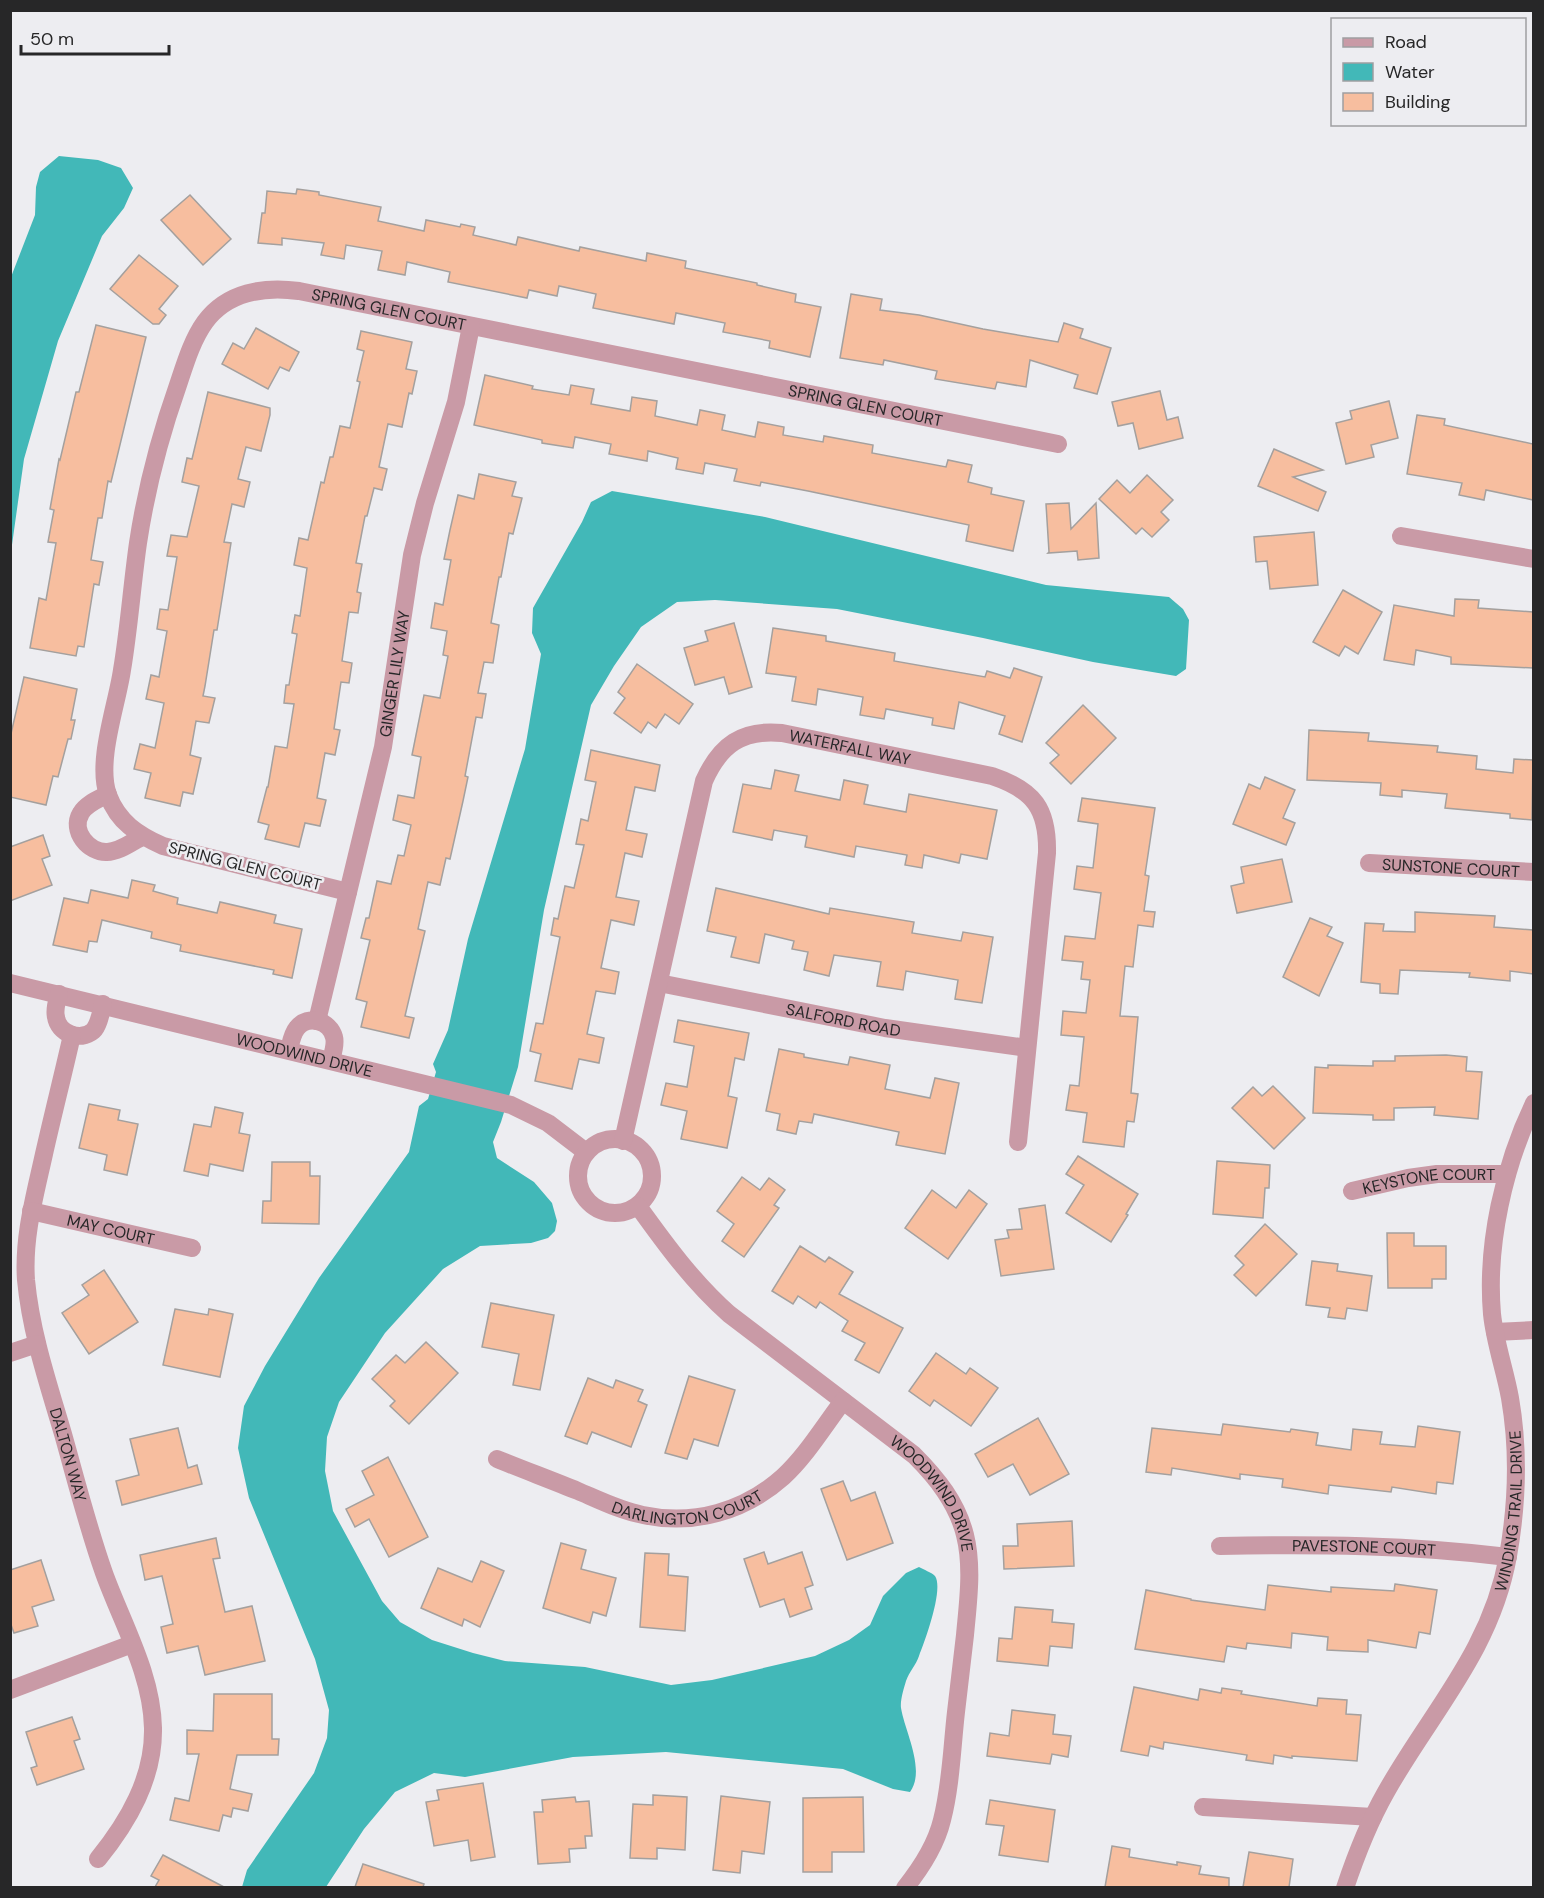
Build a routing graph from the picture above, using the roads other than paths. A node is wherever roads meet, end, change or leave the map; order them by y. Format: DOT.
graph roads {
  1 [pos="471,326"];
  2 [pos="1058,444"];
  3 [pos="1401,536"];
  4 [pos="1533,559"];
  5 [pos="108,794"];
  6 [pos="142,837"];
  7 [pos="1369,863"];
  8 [pos="1533,872"];
  9 [pos="348,892"];
  10 [pos="10,982"];
  11 [pos="659,983"];
  12 [pos="59,994"];
  13 [pos="103,1004"];
  14 [pos="317,1021"];
  15 [pos="72,1035"];
  16 [pos="1027,1048"];
  17 [pos="289,1050"];
  18 [pos="331,1060"];
  19 [pos="1533,1103"];
  20 [pos="623,1141"];
  21 [pos="1018,1142"];
  22 [pos="586,1152"];
  23 [pos="1507,1174"];
  24 [pos="1352,1191"];
  25 [pos="638,1206"];
  26 [pos="31,1211"];
  27 [pos="192,1248"];
  28 [pos="1533,1330"];
  29 [pos="1496,1332"];
  30 [pos="37,1344"];
  31 [pos="10,1353"];
  32 [pos="843,1401"];
  33 [pos="497,1459"];
  34 [pos="1220,1546"];
  35 [pos="1508,1557"];
  36 [pos="132,1644"];
  37 [pos="10,1690"];
  38 [pos="1203,1807"];
  39 [pos="1373,1817"];
  40 [pos="98,1859"];
  41 [pos="905,1887"];
  42 [pos="1345,1887"];
  1 -- 2 [label="street, SPRING GLEN COURT"];
  1 -- 5 [label="street, SPRING GLEN COURT"];
  1 -- 9 [label="street, GINGER LILY WAY"];
  3 -- 4 [label="street"];
  5 -- 6 [label="street, SPRING GLEN COURT"];
  5 -- 6 [label="street"];
  6 -- 9 [label="street, SPRING GLEN COURT"];
  7 -- 8 [label="street, SUNSTONE COURT"];
  9 -- 14 [label="street, GINGER LILY WAY"];
  10 -- 12 [label="street, WOODWIND DRIVE"];
  11 -- 16 [label="street, SALFORD ROAD"];
  11 -- 16 [label="street, WATERFALL WAY"];
  11 -- 20 [label="street, WATERFALL WAY"];
  12 -- 13 [label="street, WOODWIND DRIVE"];
  12 -- 15 [label="street"];
  13 -- 15 [label="street"];
  13 -- 17 [label="street, WOODWIND DRIVE"];
  14 -- 17 [label="street"];
  14 -- 18 [label="street"];
  15 -- 26 [label="street, DALTON WAY"];
  16 -- 21 [label="street, WATERFALL WAY"];
  17 -- 18 [label="street, WOODWIND DRIVE"];
  18 -- 22 [label="street, WOODWIND DRIVE"];
  19 -- 23 [label="street, WINDING TRAIL DRIVE"];
  20 -- 22 [label="street"];
  20 -- 25 [label="street"];
  22 -- 25 [label="street"];
  23 -- 24 [label="street, KEYSTONE COURT"];
  23 -- 29 [label="street, WINDING TRAIL DRIVE"];
  25 -- 32 [label="street, WOODWIND DRIVE"];
  26 -- 27 [label="street, MAY COURT"];
  26 -- 30 [label="street, DALTON WAY"];
  28 -- 29 [label="street"];
  29 -- 35 [label="street, WINDING TRAIL DRIVE"];
  30 -- 31 [label="street"];
  30 -- 36 [label="street, DALTON WAY"];
  32 -- 33 [label="street, DARLINGTON COURT"];
  32 -- 41 [label="street, WOODWIND DRIVE"];
  34 -- 35 [label="street, PAVESTONE COURT"];
  35 -- 39 [label="street, WINDING TRAIL DRIVE"];
  36 -- 37 [label="street"];
  36 -- 40 [label="street, DALTON WAY"];
  38 -- 39 [label="street"];
  39 -- 42 [label="street, WINDING TRAIL DRIVE"];
}
